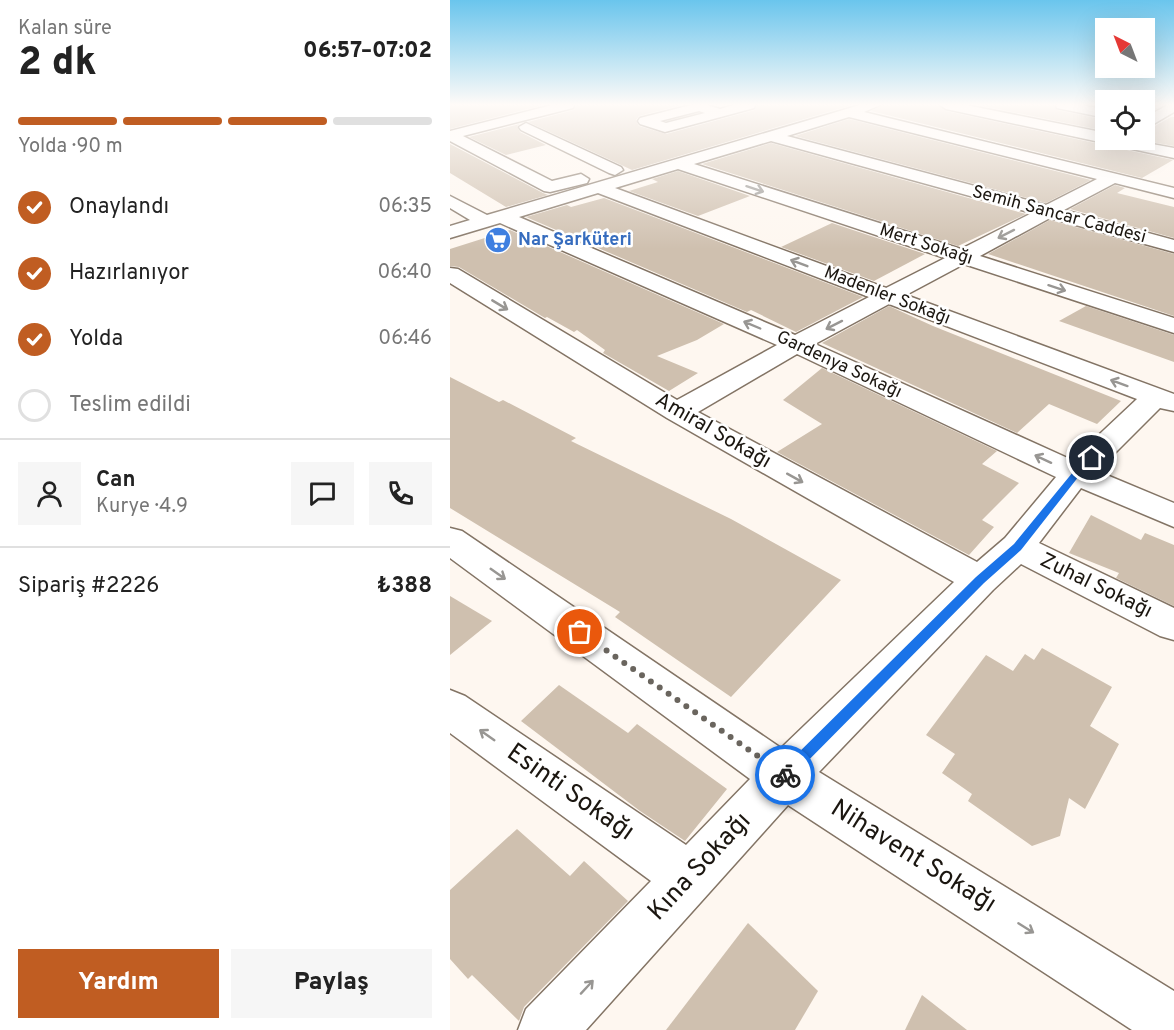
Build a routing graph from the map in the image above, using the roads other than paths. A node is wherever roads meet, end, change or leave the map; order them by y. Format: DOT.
graph roads {
  1 [pos="485,153"];
  2 [pos="530,153"];
  3 [pos="580,153"];
  4 [pos="715,153"];
  5 [pos="832,153"];
  6 [pos="1015,153"];
  7 [pos="1086,153"];
  8 [pos="526,154"];
  9 [pos="1082,155"];
  10 [pos="679,164"];
  11 [pos="1114,177"];
  12 [pos="600,188"];
  13 [pos="1174,193"];
  14 [pos="450,201"];
  15 [pos="1048,213"];
  16 [pos="494,219"];
  17 [pos="450,232"];
  18 [pos="1174,246"];
  19 [pos="962,257"];
  20 [pos="450,274"];
  21 [pos="888,297"];
  22 [pos="1174,326"];
  23 [pos="796,344"];
  24 [pos="1165,400"];
  25 [pos="677,412"];
  26 [pos="1076,474"];
  27 [pos="1174,516"];
  28 [pos="450,540"];
  29 [pos="1017,547"];
  30 [pos="980,580"];
  31 [pos="1174,625"];
  32 [pos="450,709"];
  33 [pos="784,776"];
  34 [pos="690,878"];
  35 [pos="1158,1021"];
  36 [pos="547,1030"];
  1 -- 3 [label="street"];
  2 -- 8 [label="street"];
  4 -- 10 [label="street"];
  5 -- 15 [label="street, Semih Sancar Caddesi"];
  6 -- 11 [label="street"];
  7 -- 9 [label="street"];
  10 -- 12 [label="street"];
  10 -- 19 [label="street, Mert Sokağı, one-way"];
  11 -- 13 [label="street"];
  11 -- 15 [label="street"];
  12 -- 16 [label="street"];
  21 -- 12 [label="street, Madenler Sokağı, one-way"];
  14 -- 16 [label="street, Gardenya Sokağı"];
  15 -- 18 [label="street, Semih Sancar Caddesi"];
  15 -- 19 [label="street, one-way"];
  16 -- 17 [label="street"];
  23 -- 16 [label="street, Gardenya Sokağı, one-way"];
  19 -- 21 [label="street"];
  19 -- 22 [label="street, Mert Sokağı, one-way"];
  20 -- 25 [label="street, Amiral Sokağı, one-way"];
  21 -- 23 [label="street, one-way"];
  24 -- 21 [label="street, Madenler Sokağı, one-way"];
  23 -- 25 [label="street"];
  26 -- 23 [label="street, Gardenya Sokağı, one-way"];
  24 -- 26 [label="street, Kına Sokağı"];
  25 -- 30 [label="street, Amiral Sokağı, one-way"];
  26 -- 27 [label="street, Gardenya Sokağı"];
  26 -- 29 [label="street, Kına Sokağı"];
  28 -- 33 [label="street, Nihavent Sokağı, one-way"];
  29 -- 30 [label="street, Kına Sokağı"];
  29 -- 31 [label="street, Zuhal Sokağı"];
  30 -- 33 [label="street, Kına Sokağı"];
  34 -- 32 [label="street, Esinti Sokağı, one-way"];
  33 -- 34 [label="street, Kına Sokağı"];
  33 -- 35 [label="street, Nihavent Sokağı, one-way"];
  36 -- 34 [label="street, Kına Sokağı, one-way"];
}
